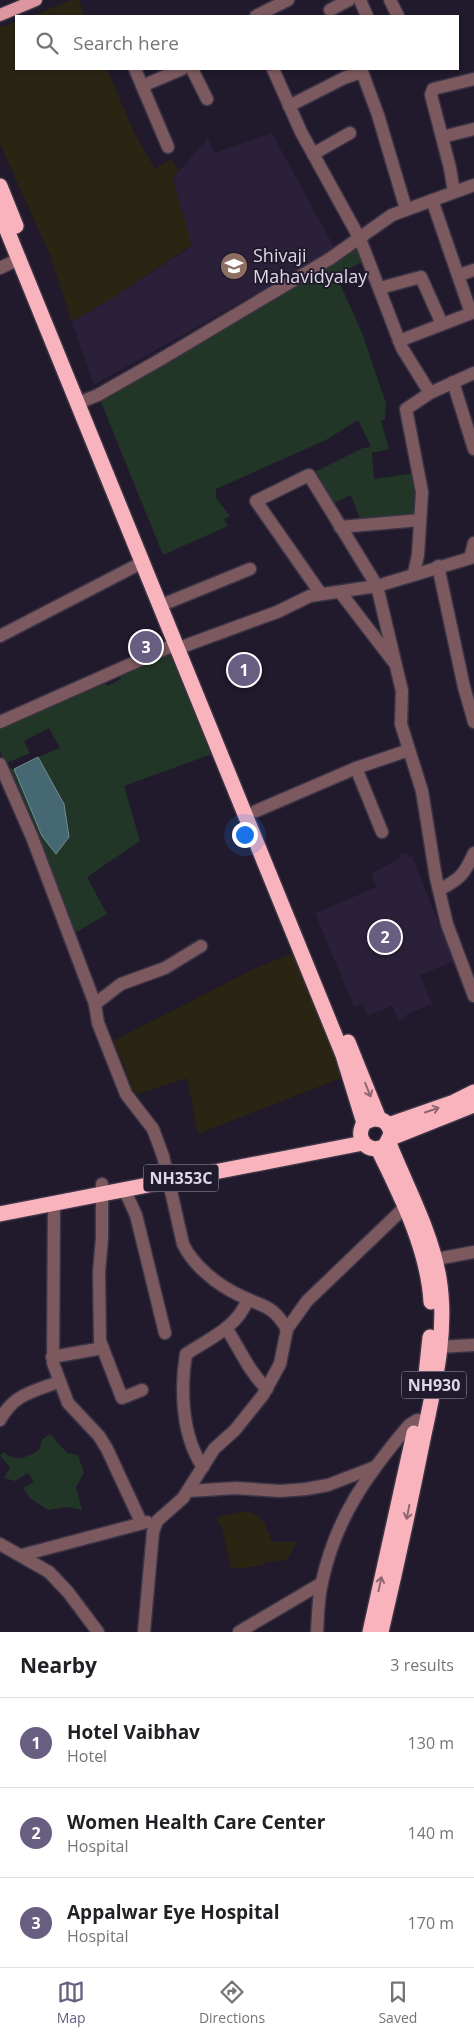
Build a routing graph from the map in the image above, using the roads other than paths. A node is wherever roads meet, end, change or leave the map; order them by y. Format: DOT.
graph roads {
  1 [pos="36,0"];
  2 [pos="288,0"];
  3 [pos="349,0"];
  4 [pos="360,0"];
  5 [pos="390,0"];
  6 [pos="330,9"];
  7 [pos="0,15"];
  8 [pos="258,15"];
  9 [pos="367,15"];
  10 [pos="398,15"];
  11 [pos="134,70"];
  12 [pos="180,70"];
  13 [pos="192,70"];
  14 [pos="273,70"];
  15 [pos="362,70"];
  16 [pos="474,79"];
  17 [pos="142,86"];
  18 [pos="207,99"];
  19 [pos="289,106"];
  20 [pos="474,130"];
  21 [pos="350,134"];
  22 [pos="442,137"];
  23 [pos="168,147"];
  24 [pos="314,154"];
  25 [pos="474,184"];
  26 [pos="0,186"];
  27 [pos="454,192"];
  28 [pos="432,200"];
  29 [pos="406,209"];
  30 [pos="0,213"];
  31 [pos="360,239"];
  32 [pos="19,259"];
  33 [pos="0,268"];
  34 [pos="474,270"];
  35 [pos="459,276"];
  36 [pos="380,288"];
  37 [pos="472,312"];
  38 [pos="442,324"];
  39 [pos="399,341"];
  40 [pos="474,373"];
  41 [pos="453,382"];
  42 [pos="430,393"];
  43 [pos="83,402"];
  44 [pos="474,449"];
  45 [pos="420,520"];
  46 [pos="340,527"];
  47 [pos="474,543"];
  48 [pos="472,558"];
  49 [pos="143,562"];
  50 [pos="438,566"];
  51 [pos="250,569"];
  52 [pos="414,574"];
  53 [pos="376,586"];
  54 [pos="340,592"];
  55 [pos="321,594"];
  56 [pos="170,602"];
  57 [pos="0,636"];
  58 [pos="182,645"];
  59 [pos="396,665"];
  60 [pos="0,722"];
  61 [pos="474,722"];
  62 [pos="408,750"];
  63 [pos="0,764"];
  64 [pos="356,768"];
  65 [pos="256,811"];
  66 [pos="382,832"];
  67 [pos="474,853"];
  68 [pos="439,890"];
  69 [pos="201,946"];
  70 [pos="474,996"];
  71 [pos="95,1004"];
  72 [pos="474,1092"];
  73 [pos="474,1104"];
  74 [pos="362,1133"];
  75 [pos="385,1135"];
  76 [pos="167,1176"];
  77 [pos="102,1189"];
  78 [pos="124,1189"];
  79 [pos="54,1203"];
  80 [pos="0,1205"];
  81 [pos="404,1208"];
  82 [pos="0,1214"];
  83 [pos="474,1252"];
  84 [pos="429,1260"];
  85 [pos="248,1299"];
  86 [pos="226,1328"];
  87 [pos="287,1329"];
  88 [pos="165,1334"];
  89 [pos="474,1345"];
  90 [pos="439,1347"];
  91 [pos="103,1348"];
  92 [pos="52,1357"];
  93 [pos="58,1382"];
  94 [pos="142,1390"];
  95 [pos="267,1390"];
  96 [pos="0,1420"];
  97 [pos="422,1421"];
  98 [pos="203,1467"];
  99 [pos="375,1467"];
  100 [pos="188,1491"];
  101 [pos="157,1521"];
  102 [pos="141,1522"];
  103 [pos="0,1544"];
  104 [pos="22,1555"];
  105 [pos="322,1583"];
  106 [pos="98,1632"];
  107 [pos="144,1632"];
  108 [pos="239,1632"];
  109 [pos="317,1632"];
  110 [pos="370,1632"];
  111 [pos="381,1632"];
  1 -- 7 [label="main road"];
  2 -- 8 [label="street"];
  3 -- 6 [label="street"];
  4 -- 9 [label="street"];
  5 -- 10 [label="street"];
  11 -- 17 [label="street"];
  12 -- 17 [label="street"];
  13 -- 18 [label="street"];
  14 -- 19 [label="street"];
  15 -- 19 [label="street"];
  15 -- 29 [label="street"];
  16 -- 22 [label="street"];
  17 -- 23 [label="street"];
  19 -- 24 [label="street"];
  20 -- 22 [label="street"];
  21 -- 24 [label="street"];
  22 -- 27 [label="street"];
  24 -- 31 [label="street"];
  25 -- 27 [label="street"];
  26 -- 43 [label="highway, NH930"];
  27 -- 28 [label="street"];
  28 -- 29 [label="street"];
  28 -- 35 [label="street"];
  29 -- 31 [label="street"];
  30 -- 32 [label="highway, NH930"];
  31 -- 36 [label="street"];
  31 -- 43 [label="street"];
  32 -- 33 [label="street"];
  32 -- 43 [label="highway, NH930"];
  34 -- 35 [label="street"];
  35 -- 37 [label="street"];
  36 -- 38 [label="street"];
  36 -- 39 [label="street"];
  37 -- 38 [label="street"];
  38 -- 39 [label="street"];
  39 -- 42 [label="street"];
  40 -- 41 [label="street"];
  41 -- 42 [label="street"];
  41 -- 44 [label="street"];
  42 -- 45 [label="street"];
  43 -- 49 [label="highway, NH930"];
  43 -- 56 [label="highway, NH930"];
  45 -- 46 [label="street"];
  45 -- 52 [label="street"];
  46 -- 53 [label="street"];
  46 -- 55 [label="street"];
  47 -- 48 [label="street"];
  48 -- 50 [label="street"];
  49 -- 57 [label="street"];
  49 -- 58 [label="highway, NH930"];
  50 -- 52 [label="street"];
  50 -- 61 [label="street"];
  51 -- 56 [label="street"];
  52 -- 53 [label="street"];
  53 -- 54 [label="street"];
  53 -- 59 [label="street"];
  54 -- 55 [label="street"];
  54 -- 59 [label="street"];
  55 -- 58 [label="street"];
  56 -- 58 [label="highway, NH930"];
  58 -- 60 [label="street"];
  58 -- 65 [label="highway, NH930"];
  58 -- 74 [label="highway, NH930"];
  59 -- 62 [label="street"];
  62 -- 64 [label="street"];
  62 -- 68 [label="street"];
  63 -- 71 [label="street"];
  64 -- 65 [label="street"];
  64 -- 66 [label="street"];
  65 -- 75 [label="highway, NH930, one-way"];
  67 -- 68 [label="street"];
  68 -- 70 [label="street"];
  69 -- 71 [label="street"];
  71 -- 76 [label="street"];
  75 -- 72 [label="highway, one-way"];
  73 -- 75 [label="highway"];
  74 -- 75 [label="highway"];
  74 -- 75 [label="highway"];
  74 -- 76 [label="highway, NH353C"];
  75 -- 81 [label="highway, NH930"];
  75 -- 84 [label="highway, NH930"];
  76 -- 77 [label="highway, NH353C"];
  76 -- 78 [label="highway, NH353C"];
  76 -- 85 [label="street"];
  77 -- 78 [label="highway, NH353C"];
  77 -- 79 [label="highway, NH353C"];
  77 -- 80 [label="highway, NH353C"];
  77 -- 91 [label="street"];
  78 -- 88 [label="street"];
  79 -- 82 [label="highway, NH353C"];
  79 -- 92 [label="street"];
  81 -- 84 [label="highway, NH930"];
  81 -- 87 [label="street"];
  83 -- 84 [label="street"];
  84 -- 90 [label="highway, NH930"];
  84 -- 97 [label="highway, NH930"];
  85 -- 86 [label="street"];
  85 -- 87 [label="street"];
  86 -- 95 [label="street"];
  86 -- 98 [label="street"];
  87 -- 95 [label="street"];
  89 -- 90 [label="street"];
  90 -- 97 [label="highway, NH930"];
  91 -- 92 [label="street"];
  91 -- 94 [label="street"];
  92 -- 93 [label="street"];
  93 -- 96 [label="street"];
  93 -- 102 [label="street"];
  95 -- 98 [label="street"];
  97 -- 99 [label="street"];
  110 -- 97 [label="highway, NH930, one-way"];
  97 -- 111 [label="highway, NH930, one-way"];
  98 -- 100 [label="street"];
  99 -- 100 [label="street"];
  99 -- 105 [label="street"];
  100 -- 101 [label="street"];
  101 -- 102 [label="street"];
  101 -- 107 [label="street"];
  102 -- 104 [label="street"];
  103 -- 104 [label="street"];
  104 -- 106 [label="street"];
  105 -- 108 [label="street"];
  105 -- 109 [label="street"];
}
